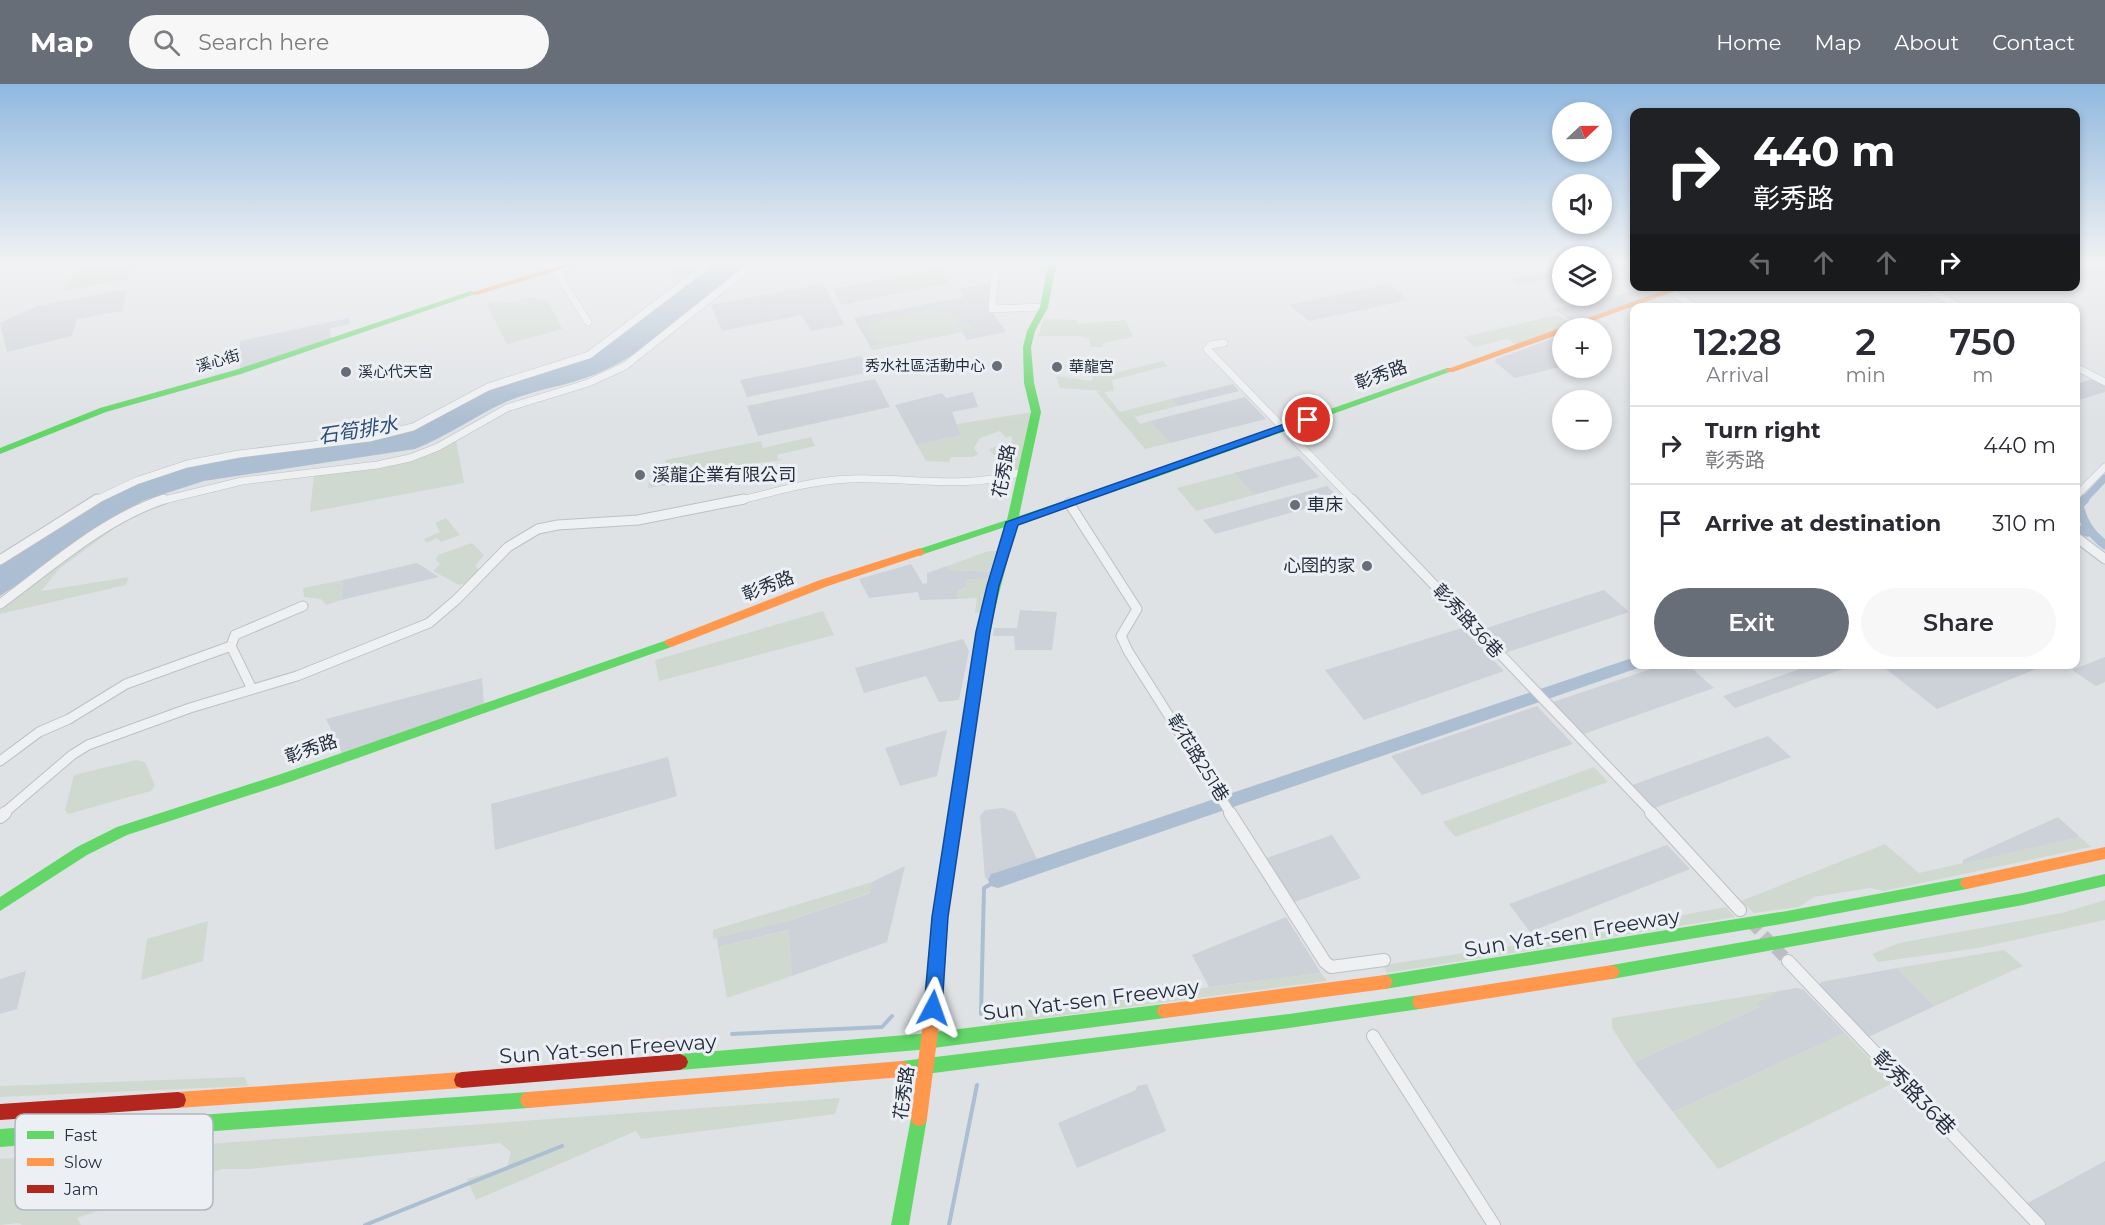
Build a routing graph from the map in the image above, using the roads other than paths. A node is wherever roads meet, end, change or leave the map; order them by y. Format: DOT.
graph roads {
  1 [pos="402,314"];
  2 [pos="583,314"];
  3 [pos="644,314"];
  4 [pos="692,314"];
  5 [pos="1040,314"];
  6 [pos="588,322"];
  7 [pos="1552,334"];
  8 [pos="1224,343"];
  9 [pos="2080,369"];
  10 [pos="2105,382"];
  11 [pos="1283,428"];
  12 [pos="0,452"];
  13 [pos="2105,467"];
  14 [pos="1024,471"];
  15 [pos="2080,492"];
  16 [pos="1069,503"];
  17 [pos="1012,522"];
  18 [pos="2080,541"];
  19 [pos="0,560"];
  20 [pos="2105,560"];
  21 [pos="0,604"];
  22 [pos="303,606"];
  23 [pos="231,646"];
  24 [pos="252,689"];
  25 [pos="0,761"];
  26 [pos="0,817"];
  27 [pos="2105,853"];
  28 [pos="2105,880"];
  29 [pos="0,905"];
  30 [pos="1740,910"];
  31 [pos="1384,960"];
  32 [pos="1788,962"];
  33 [pos="1373,1036"];
  34 [pos="0,1112"];
  35 [pos="213,1123"];
  36 [pos="15,1137"];
  37 [pos="0,1138"];
  38 [pos="900,1225"];
  39 [pos="1494,1225"];
  40 [pos="2039,1225"];
  1 -- 12 [label="main road, 溪心街"];
  2 -- 6 [label="street"];
  3 -- 19 [label="street"];
  4 -- 21 [label="street"];
  5 -- 14 [label="main road, 花秀路"];
  7 -- 11 [label="main road, 彰秀路"];
  8 -- 11 [label="street, 彰秀路36巷"];
  9 -- 10 [label="street"];
  11 -- 16 [label="main road, 彰秀路"];
  11 -- 30 [label="street, 彰秀路36巷"];
  13 -- 15 [label="street"];
  14 -- 17 [label="main road, 花秀路"];
  14 -- 24 [label="street"];
  16 -- 17 [label="main road, 彰秀路"];
  16 -- 31 [label="street, 彰花路251巷"];
  17 -- 29 [label="main road, 彰秀路"];
  17 -- 38 [label="main road, 花秀路, bridge"];
  18 -- 20 [label="street"];
  22 -- 23 [label="street"];
  23 -- 24 [label="street"];
  23 -- 25 [label="street"];
  24 -- 26 [label="street"];
  27 -- 34 [label="main road, Sun Yat-sen Freeway"];
  28 -- 35 [label="main road"];
  32 -- 40 [label="street, 彰秀路36巷"];
  33 -- 39 [label="street"];
  36 -- 37 [label="main road"];
}
